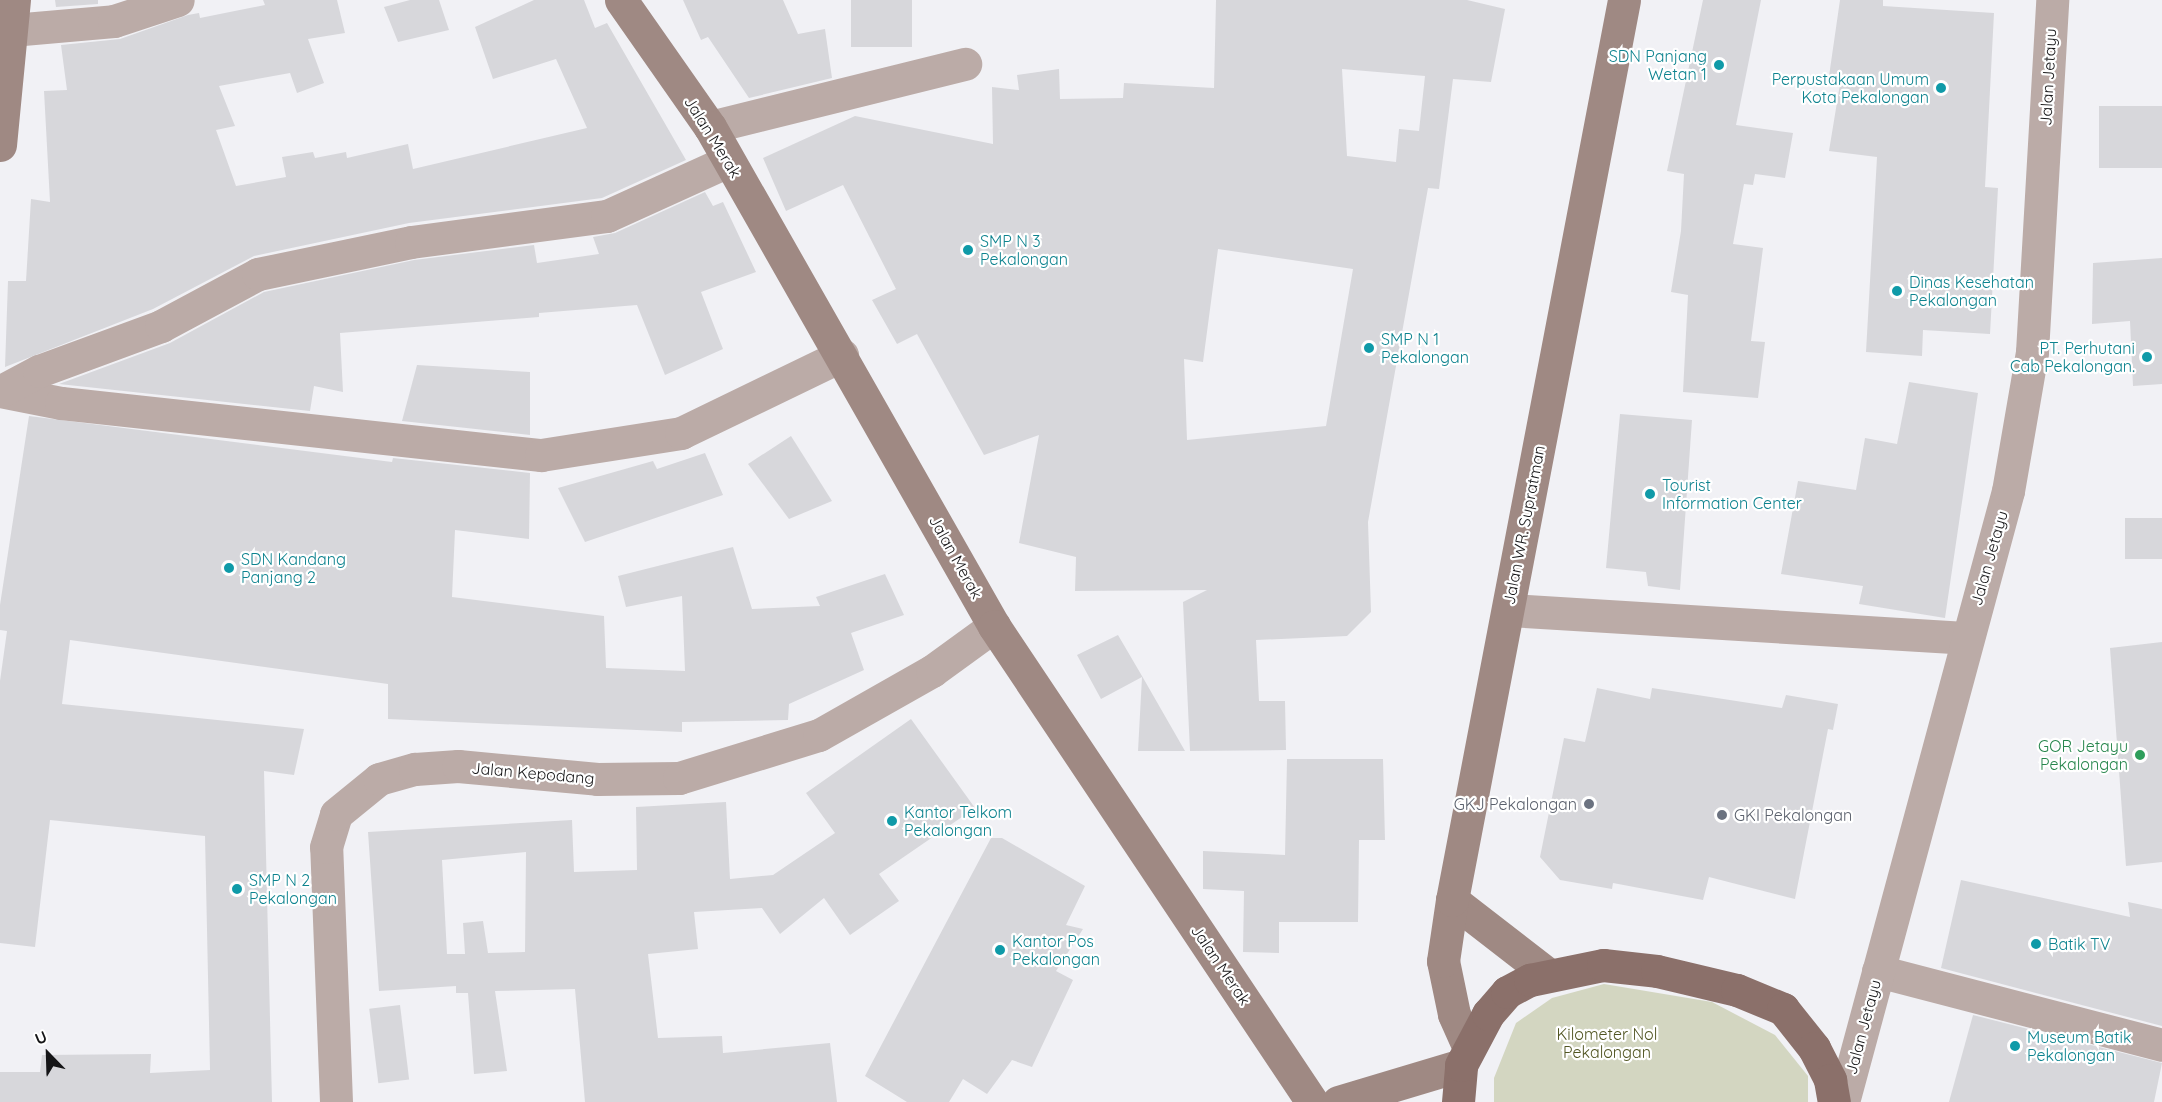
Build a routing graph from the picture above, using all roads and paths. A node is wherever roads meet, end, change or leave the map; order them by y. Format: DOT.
graph roads {
  1 [pos="178,0"];
  2 [pos="621,0"];
  3 [pos="1624,0"];
  4 [pos="2052,0"];
  5 [pos="8,19"];
  6 [pos="964,64"];
  7 [pos="710,128"];
  8 [pos="0,145"];
  9 [pos="728,161"];
  10 [pos="842,355"];
  11 [pos="1,391"];
  12 [pos="1509,610"];
  13 [pos="994,626"];
  14 [pos="1965,638"];
  15 [pos="1452,900"];
  16 [pos="1878,971"];
  17 [pos="1549,975"];
  18 [pos="2162,1045"];
  19 [pos="1465,1057"];
  20 [pos="336,1102"];
  21 [pos="1312,1102"];
  22 [pos="1338,1102"];
  23 [pos="1458,1102"];
  24 [pos="1834,1102"];
  25 [pos="1843,1102"];
  1 -- 5 [label="street"];
  2 -- 7 [label="street, Jalan Merak"];
  3 -- 12 [label="street, Jalan WR. Supratman"];
  4 -- 14 [label="street, Jalan Jetayu"];
  5 -- 8 [label="street"];
  6 -- 7 [label="street"];
  7 -- 9 [label="street, Jalan Merak"];
  9 -- 10 [label="street, Jalan Merak"];
  9 -- 11 [label="street"];
  10 -- 11 [label="street"];
  10 -- 13 [label="street, Jalan Merak"];
  12 -- 14 [label="street"];
  12 -- 15 [label="street, Jalan WR. Supratman"];
  13 -- 20 [label="street, Jalan Kepodang"];
  13 -- 21 [label="street, Jalan Merak"];
  14 -- 16 [label="street, Jalan Jetayu"];
  15 -- 17 [label="street"];
  15 -- 19 [label="street, Jalan WR. Supratman"];
  16 -- 18 [label="street"];
  16 -- 25 [label="street, Jalan Jetayu"];
  17 -- 19 [label="main road"];
  17 -- 24 [label="main road"];
  19 -- 22 [label="street"];
  19 -- 23 [label="main road"];
}
